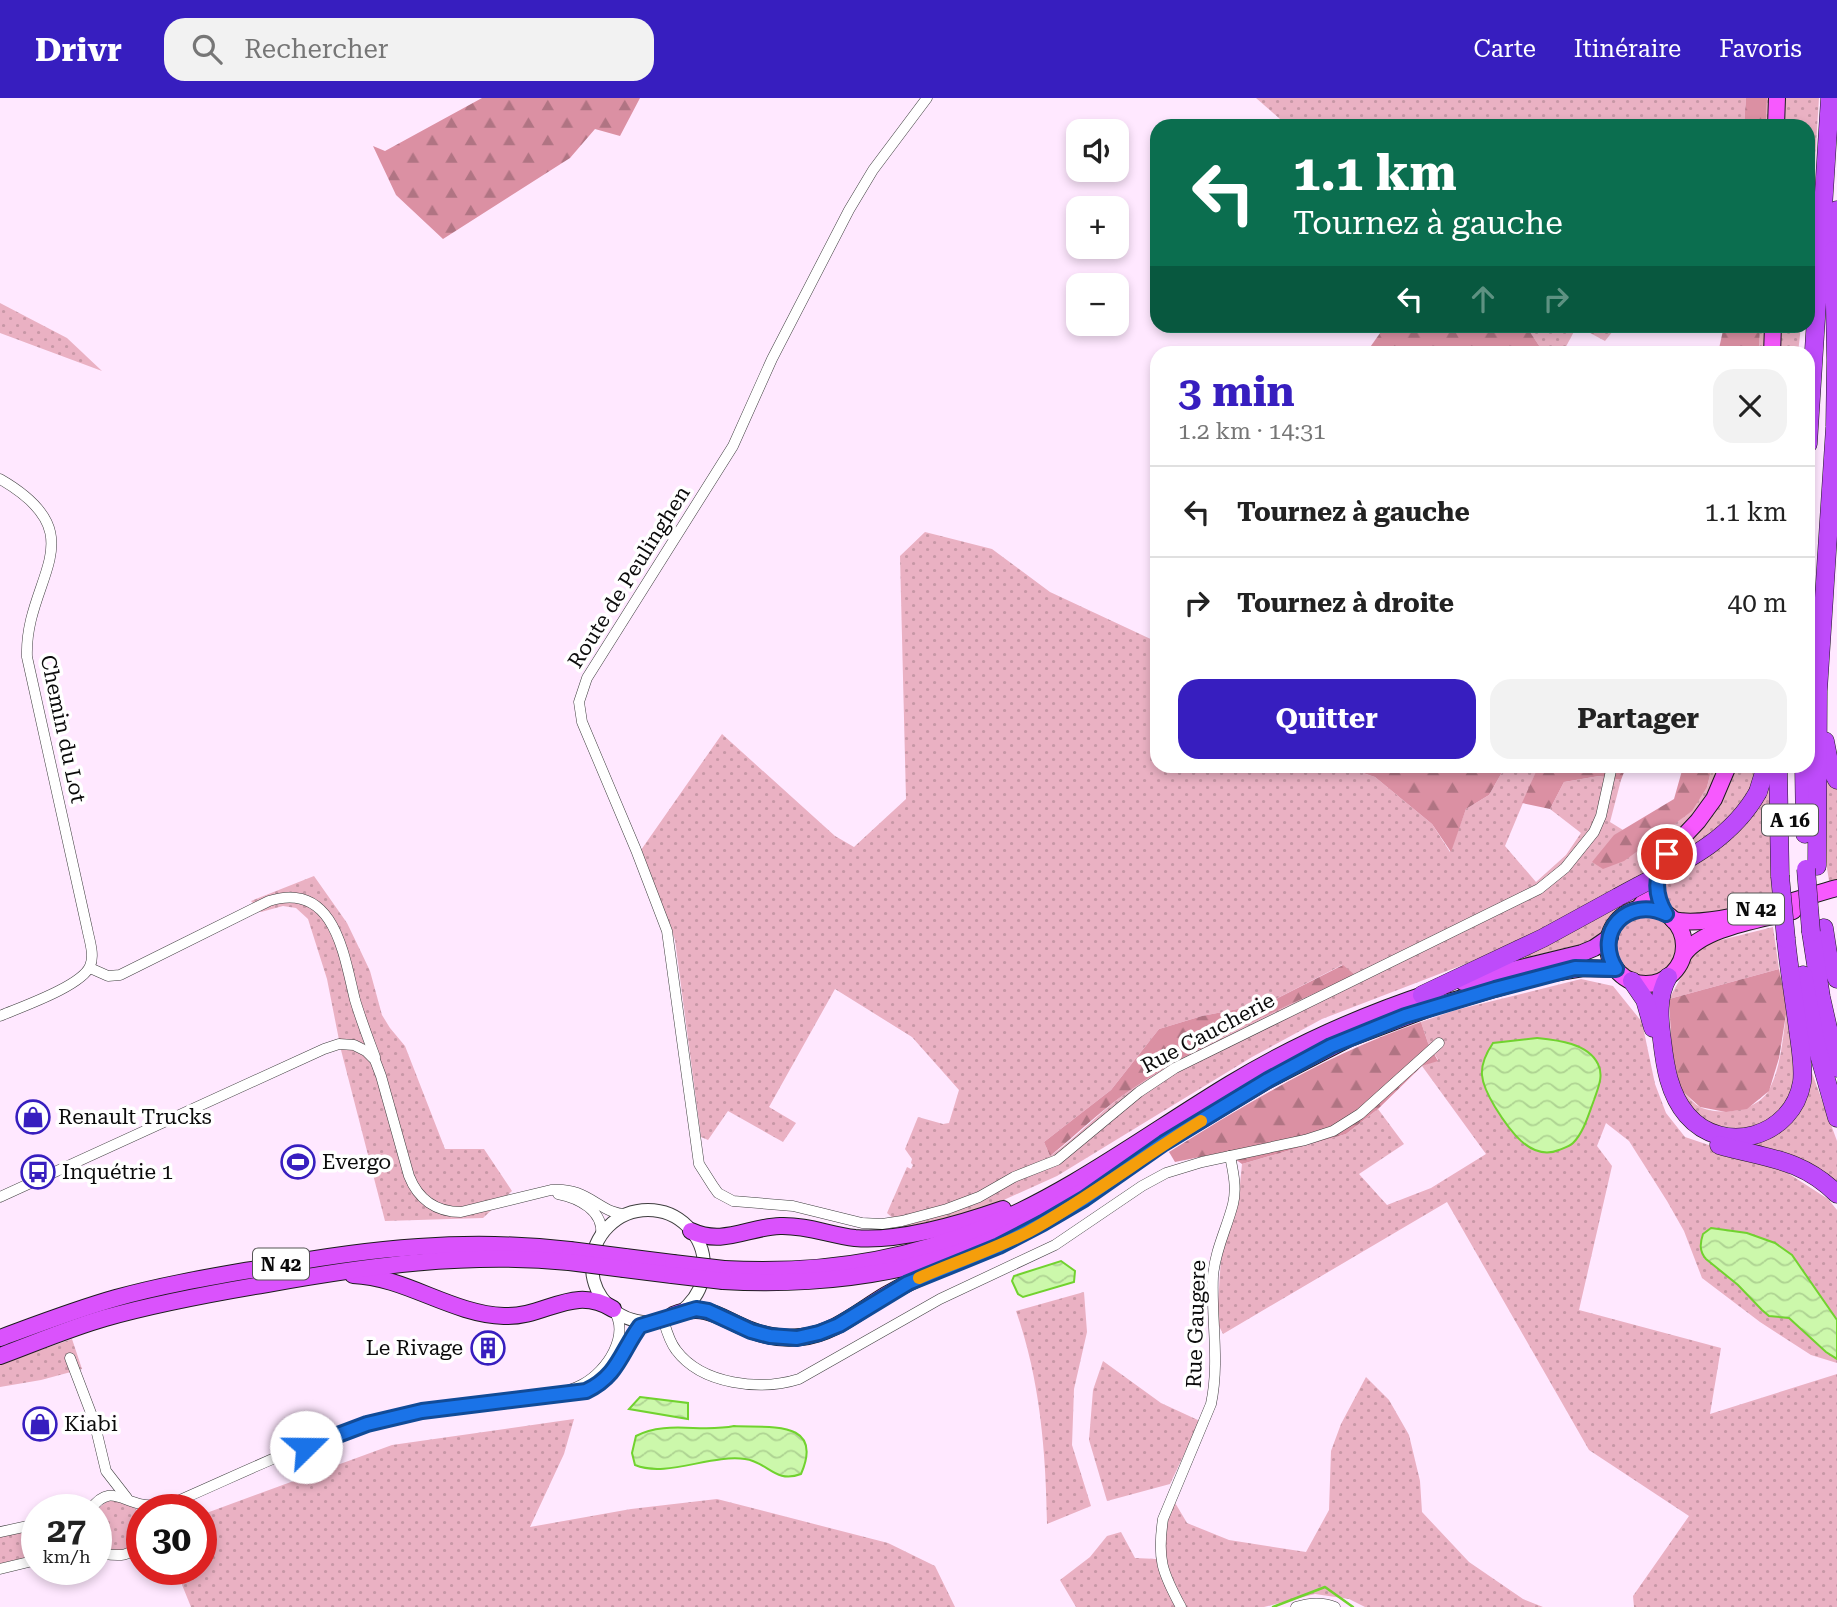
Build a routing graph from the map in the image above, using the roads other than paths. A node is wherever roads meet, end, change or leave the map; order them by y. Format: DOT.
graph roads {
  1 [pos="927,98"];
  2 [pos="1777,98"];
  3 [pos="1830,98"];
  4 [pos="1776,119"];
  5 [pos="1837,210"];
  6 [pos="1834,250"];
  7 [pos="1820,264"];
  8 [pos="1815,299"];
  9 [pos="1815,346"];
  10 [pos="0,479"];
  11 [pos="1815,555"];
  12 [pos="1821,644"];
  13 [pos="1815,762"];
  14 [pos="1610,773"];
  15 [pos="1725,773"];
  16 [pos="1764,773"];
  17 [pos="1779,773"];
  18 [pos="1791,773"];
  19 [pos="1804,773"];
  20 [pos="1813,773"];
  21 [pos="1837,780"];
  22 [pos="1799,871"];
  23 [pos="1657,879"];
  24 [pos="1837,888"];
  25 [pos="1837,899"];
  26 [pos="1638,909"];
  27 [pos="1670,917"];
  28 [pos="1805,933"];
  29 [pos="1610,937"];
  30 [pos="1684,954"];
  31 [pos="90,968"];
  32 [pos="1616,969"];
  33 [pos="1668,977"];
  34 [pos="1837,979"];
  35 [pos="1632,981"];
  36 [pos="1422,995"];
  37 [pos="0,1016"];
  38 [pos="361,1020"];
  39 [pos="1438,1043"];
  40 [pos="339,1044"];
  41 [pos="377,1063"];
  42 [pos="1837,1068"];
  43 [pos="1837,1118"];
  44 [pos="1159,1138"];
  45 [pos="1230,1156"];
  46 [pos="698,1158"];
  47 [pos="541,1193"];
  48 [pos="1837,1194"];
  49 [pos="0,1197"];
  50 [pos="628,1214"];
  51 [pos="691,1231"];
  52 [pos="601,1235"];
  53 [pos="570,1256"];
  54 [pos="300,1278"];
  55 [pos="613,1309"];
  56 [pos="662,1319"];
  57 [pos="0,1338"];
  58 [pos="0,1356"];
  59 [pos="70,1358"];
  60 [pos="554,1394"];
  61 [pos="106,1471"];
  62 [pos="100,1494"];
  63 [pos="126,1494"];
  64 [pos="194,1494"];
  65 [pos="21,1527"];
  66 [pos="0,1532"];
  67 [pos="21,1564"];
  68 [pos="0,1569"];
  69 [pos="1181,1607"];
  70 [pos="1296,1607"];
  71 [pos="1335,1607"];
  1 -- 46 [label="street, Route de Peulinghen"];
  2 -- 4 [label="main road"];
  3 -- 7 [label="highway"];
  5 -- 6 [label="highway"];
  6 -- 11 [label="highway"];
  6 -- 12 [label="highway"];
  7 -- 8 [label="highway"];
  7 -- 9 [label="highway"];
  10 -- 31 [label="street, Chemin du Lot"];
  12 -- 13 [label="highway"];
  12 -- 21 [label="highway"];
  14 -- 46 [label="street, Rue Caucherie"];
  15 -- 23 [label="main road"];
  16 -- 36 [label="highway, bridge"];
  17 -- 22 [label="highway"];
  18 -- 22 [label="highway, A 16"];
  19 -- 22 [label="highway, A 16"];
  20 -- 22 [label="highway"];
  22 -- 28 [label="highway, A 16"];
  22 -- 28 [label="highway"];
  23 -- 26 [label="main road"];
  23 -- 27 [label="main road"];
  24 -- 27 [label="main road, N 42"];
  25 -- 30 [label="main road, N 42"];
  26 -- 27 [label="main road"];
  26 -- 29 [label="main road"];
  27 -- 30 [label="main road"];
  28 -- 33 [label="highway"];
  28 -- 34 [label="highway"];
  28 -- 42 [label="highway, A 16"];
  28 -- 43 [label="highway, A 16"];
  29 -- 32 [label="main road"];
  29 -- 36 [label="highway, N 42"];
  30 -- 33 [label="main road"];
  31 -- 37 [label="street"];
  31 -- 38 [label="street"];
  32 -- 35 [label="main road"];
  32 -- 44 [label="highway, N 42"];
  33 -- 35 [label="main road"];
  35 -- 48 [label="highway"];
  36 -- 44 [label="highway, N 42"];
  38 -- 40 [label="street"];
  38 -- 41 [label="street"];
  39 -- 45 [label="street"];
  40 -- 41 [label="street"];
  40 -- 49 [label="street"];
  41 -- 47 [label="street"];
  44 -- 51 [label="highway"];
  44 -- 53 [label="highway, N 42, bridge"];
  44 -- 56 [label="highway"];
  45 -- 56 [label="street"];
  45 -- 69 [label="street, Rue Gaugere"];
  47 -- 50 [label="street"];
  47 -- 52 [label="street"];
  50 -- 51 [label="street"];
  50 -- 52 [label="street"];
  51 -- 56 [label="street"];
  52 -- 55 [label="street"];
  53 -- 54 [label="highway, N 42"];
  53 -- 57 [label="highway, N 42"];
  54 -- 55 [label="highway"];
  54 -- 58 [label="highway, N 42"];
  55 -- 56 [label="street"];
  55 -- 60 [label="street"];
  56 -- 60 [label="street"];
  59 -- 61 [label="street"];
  60 -- 64 [label="street"];
  61 -- 62 [label="street"];
  61 -- 63 [label="street"];
  65 -- 66 [label="street"];
  67 -- 68 [label="street"];
  70 -- 71 [label="street"];
}
